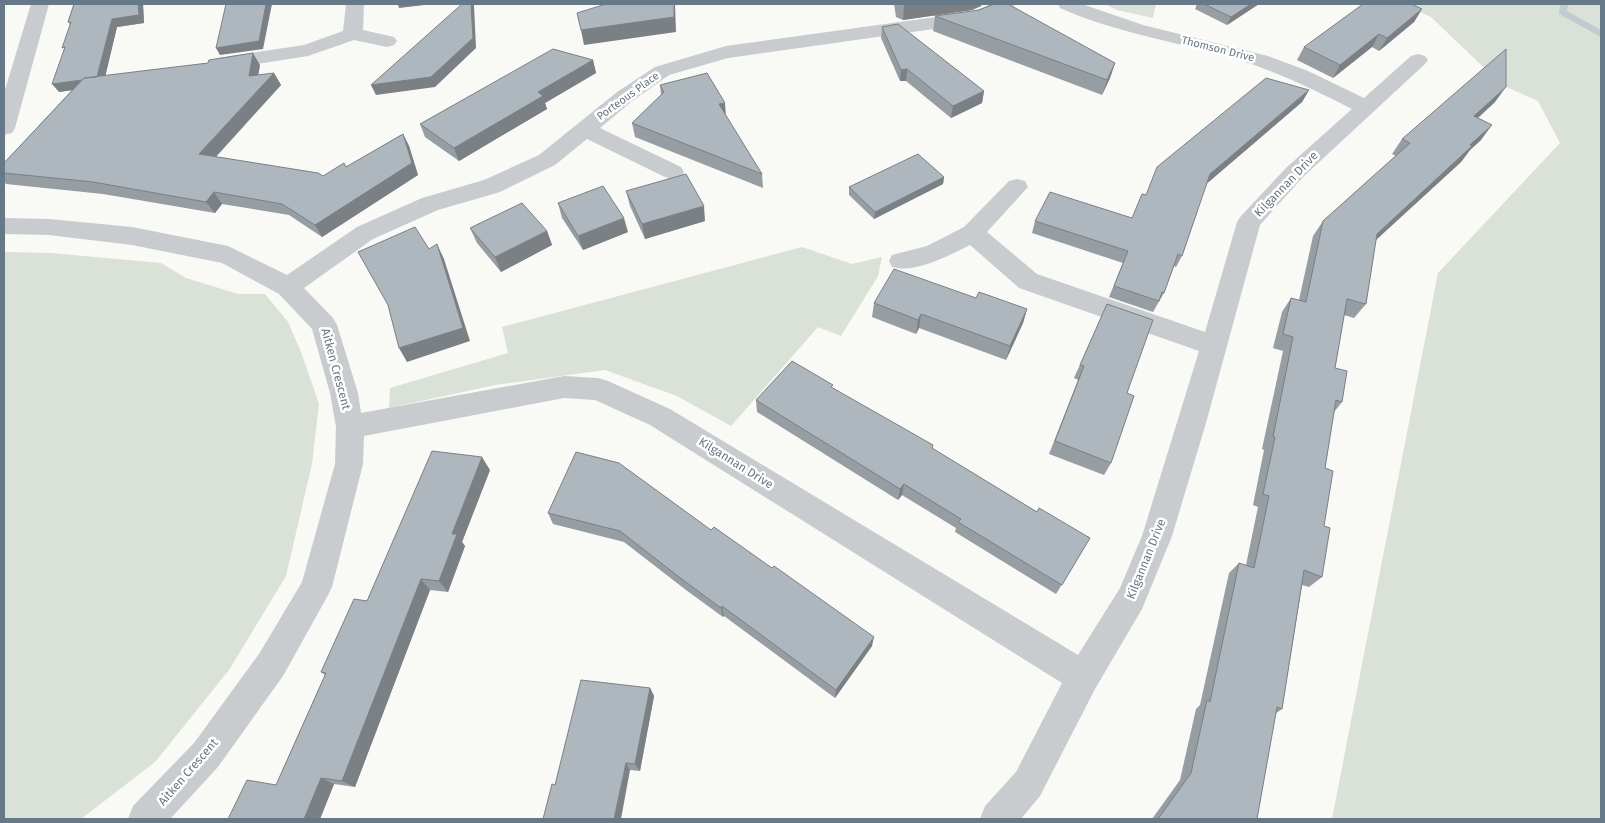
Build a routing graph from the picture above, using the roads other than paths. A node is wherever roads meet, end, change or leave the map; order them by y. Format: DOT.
graph roads {
  1 [pos="40,4"];
  2 [pos="355,4"];
  3 [pos="1006,4"];
  4 [pos="1067,4"];
  5 [pos="353,34"];
  6 [pos="387,41"];
  7 [pos="1418,60"];
  8 [pos="216,64"];
  9 [pos="1365,107"];
  10 [pos="4,128"];
  11 [pos="584,129"];
  12 [pos="673,172"];
  13 [pos="1017,187"];
  14 [pos="4,226"];
  15 [pos="972,233"];
  16 [pos="902,261"];
  17 [pos="288,287"];
  18 [pos="1214,346"];
  19 [pos="350,427"];
  20 [pos="1083,677"];
  21 [pos="146,819"];
  22 [pos="998,819"];
  1 -- 10 [label="street"];
  2 -- 5 [label="street"];
  3 -- 11 [label="street, Porteous Place"];
  4 -- 9 [label="street, Thomson Drive"];
  5 -- 6 [label="street"];
  5 -- 8 [label="street"];
  7 -- 9 [label="street, Kilgannan Drive"];
  9 -- 18 [label="street, Kilgannan Drive"];
  11 -- 12 [label="street"];
  11 -- 17 [label="street, Porteous Place"];
  13 -- 15 [label="street"];
  14 -- 17 [label="street, Aitken Crescent"];
  15 -- 16 [label="street"];
  15 -- 18 [label="street"];
  17 -- 19 [label="street, Aitken Crescent"];
  18 -- 20 [label="street, Kilgannan Drive"];
  19 -- 20 [label="street, Kilgannan Drive"];
  19 -- 21 [label="street, Aitken Crescent"];
  20 -- 22 [label="street, Kilgannan Drive"];
}
